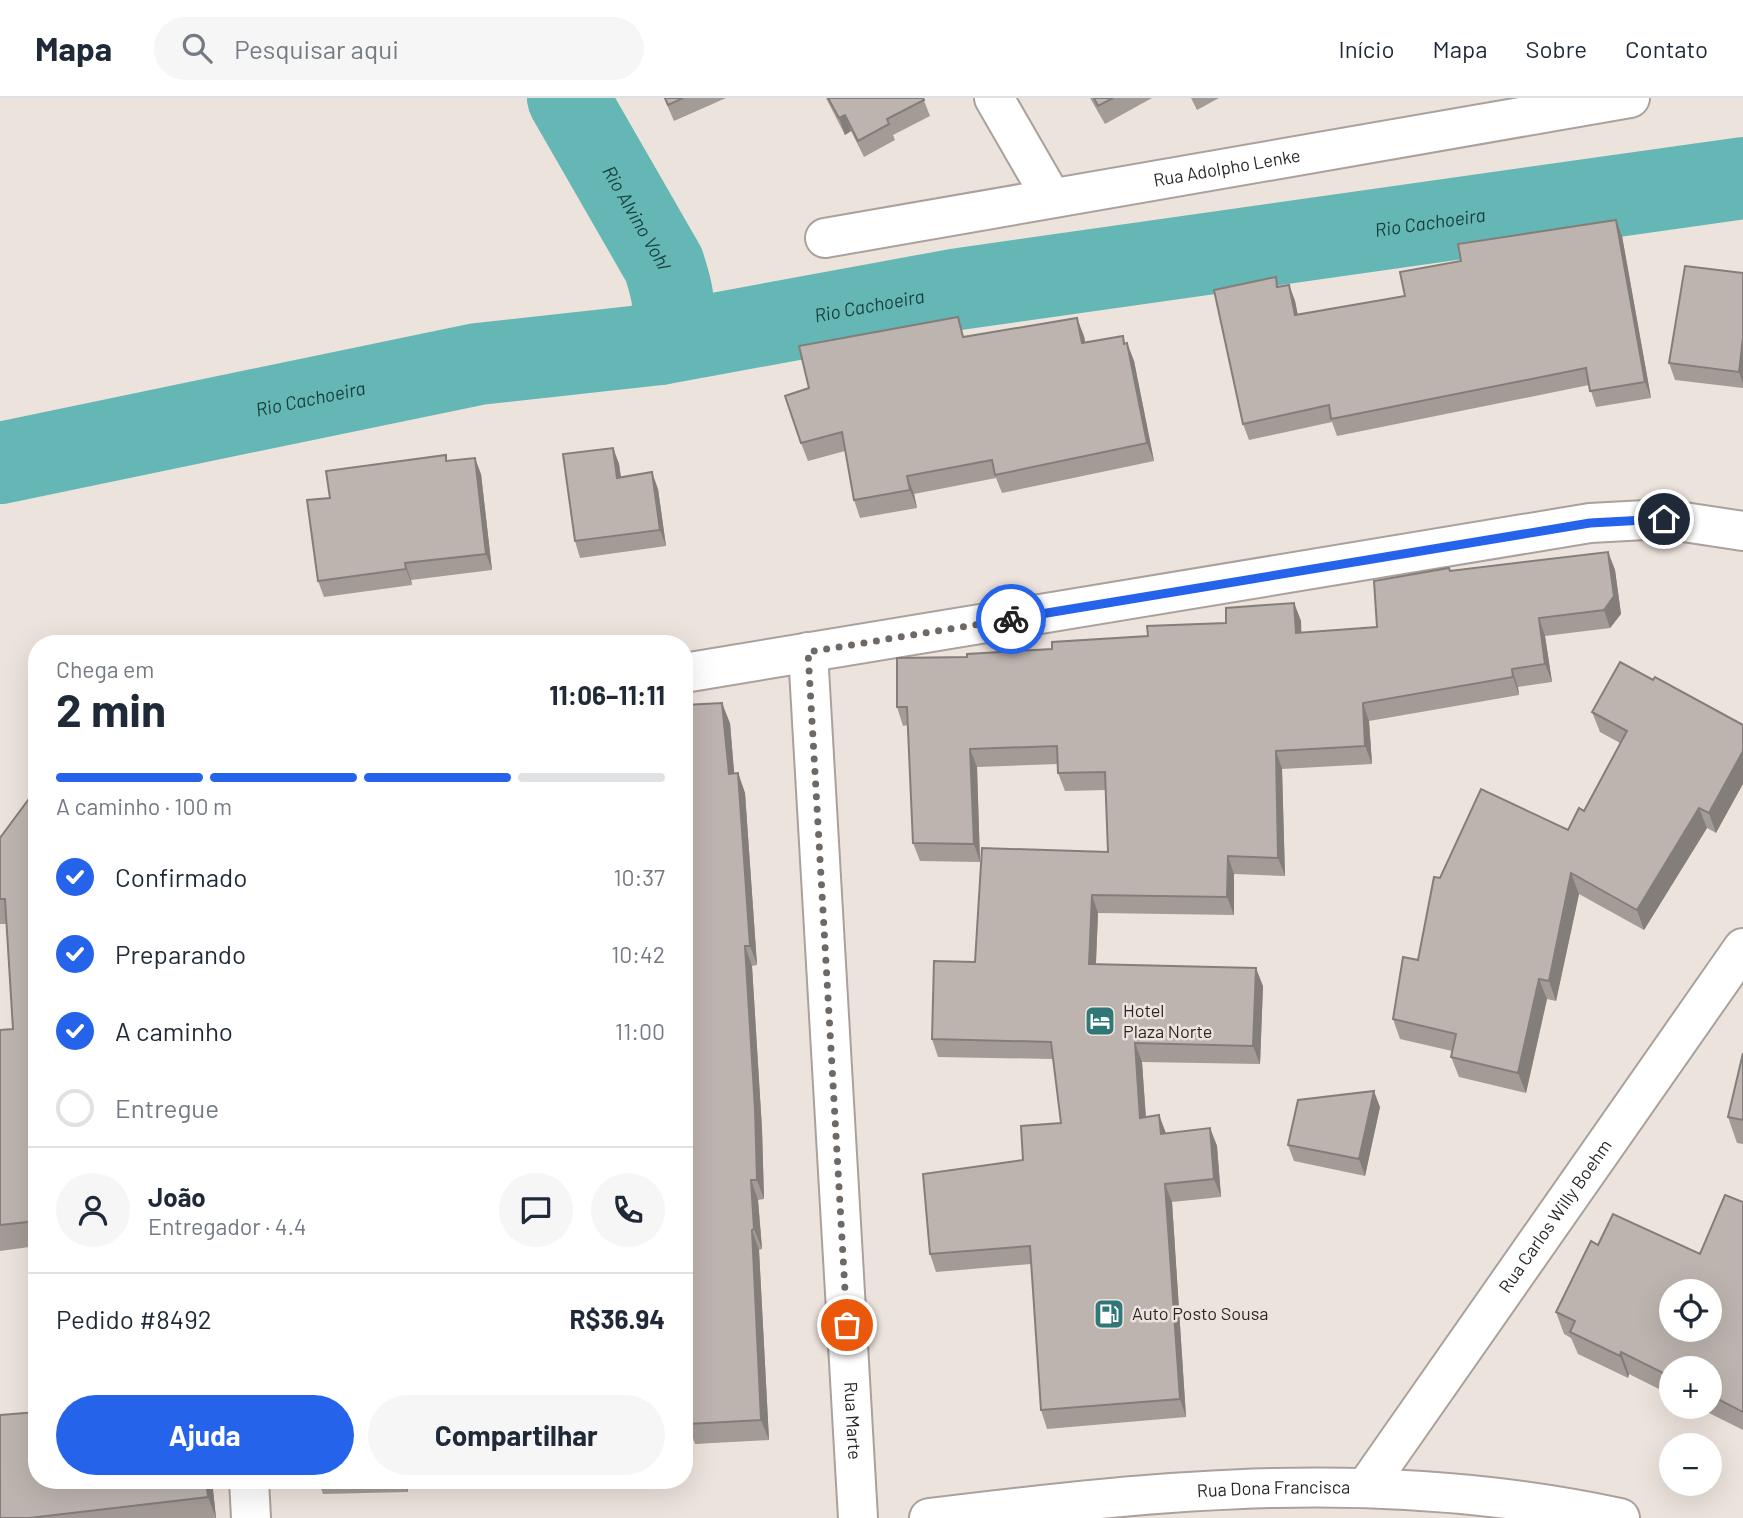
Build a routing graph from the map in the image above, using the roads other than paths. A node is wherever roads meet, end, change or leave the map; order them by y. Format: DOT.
graph roads {
  1 [pos="993,98"];
  2 [pos="1630,98"];
  3 [pos="1577,102"];
  4 [pos="1051,197"];
  5 [pos="825,238"];
  6 [pos="1743,531"];
  7 [pos="808,652"];
  8 [pos="693,671"];
  9 [pos="1743,948"];
  10 [pos="1367,1486"];
  11 [pos="249,1489"];
  12 [pos="251,1518"];
  13 [pos="858,1518"];
  14 [pos="929,1518"];
  15 [pos="1620,1518"];
  1 -- 4 [label="street"];
  2 -- 3 [label="street, Rua Adolpho Lenke"];
  3 -- 4 [label="street, Rua Adolpho Lenke"];
  4 -- 5 [label="street, Rua Adolpho Lenke"];
  6 -- 7 [label="street"];
  7 -- 8 [label="street"];
  7 -- 13 [label="street, Rua Marte"];
  9 -- 10 [label="street, Rua Carlos Willy Boehm"];
  10 -- 14 [label="street, Rua Dona Francisca"];
  10 -- 15 [label="street, Rua Dona Francisca"];
  11 -- 12 [label="street"];
}
